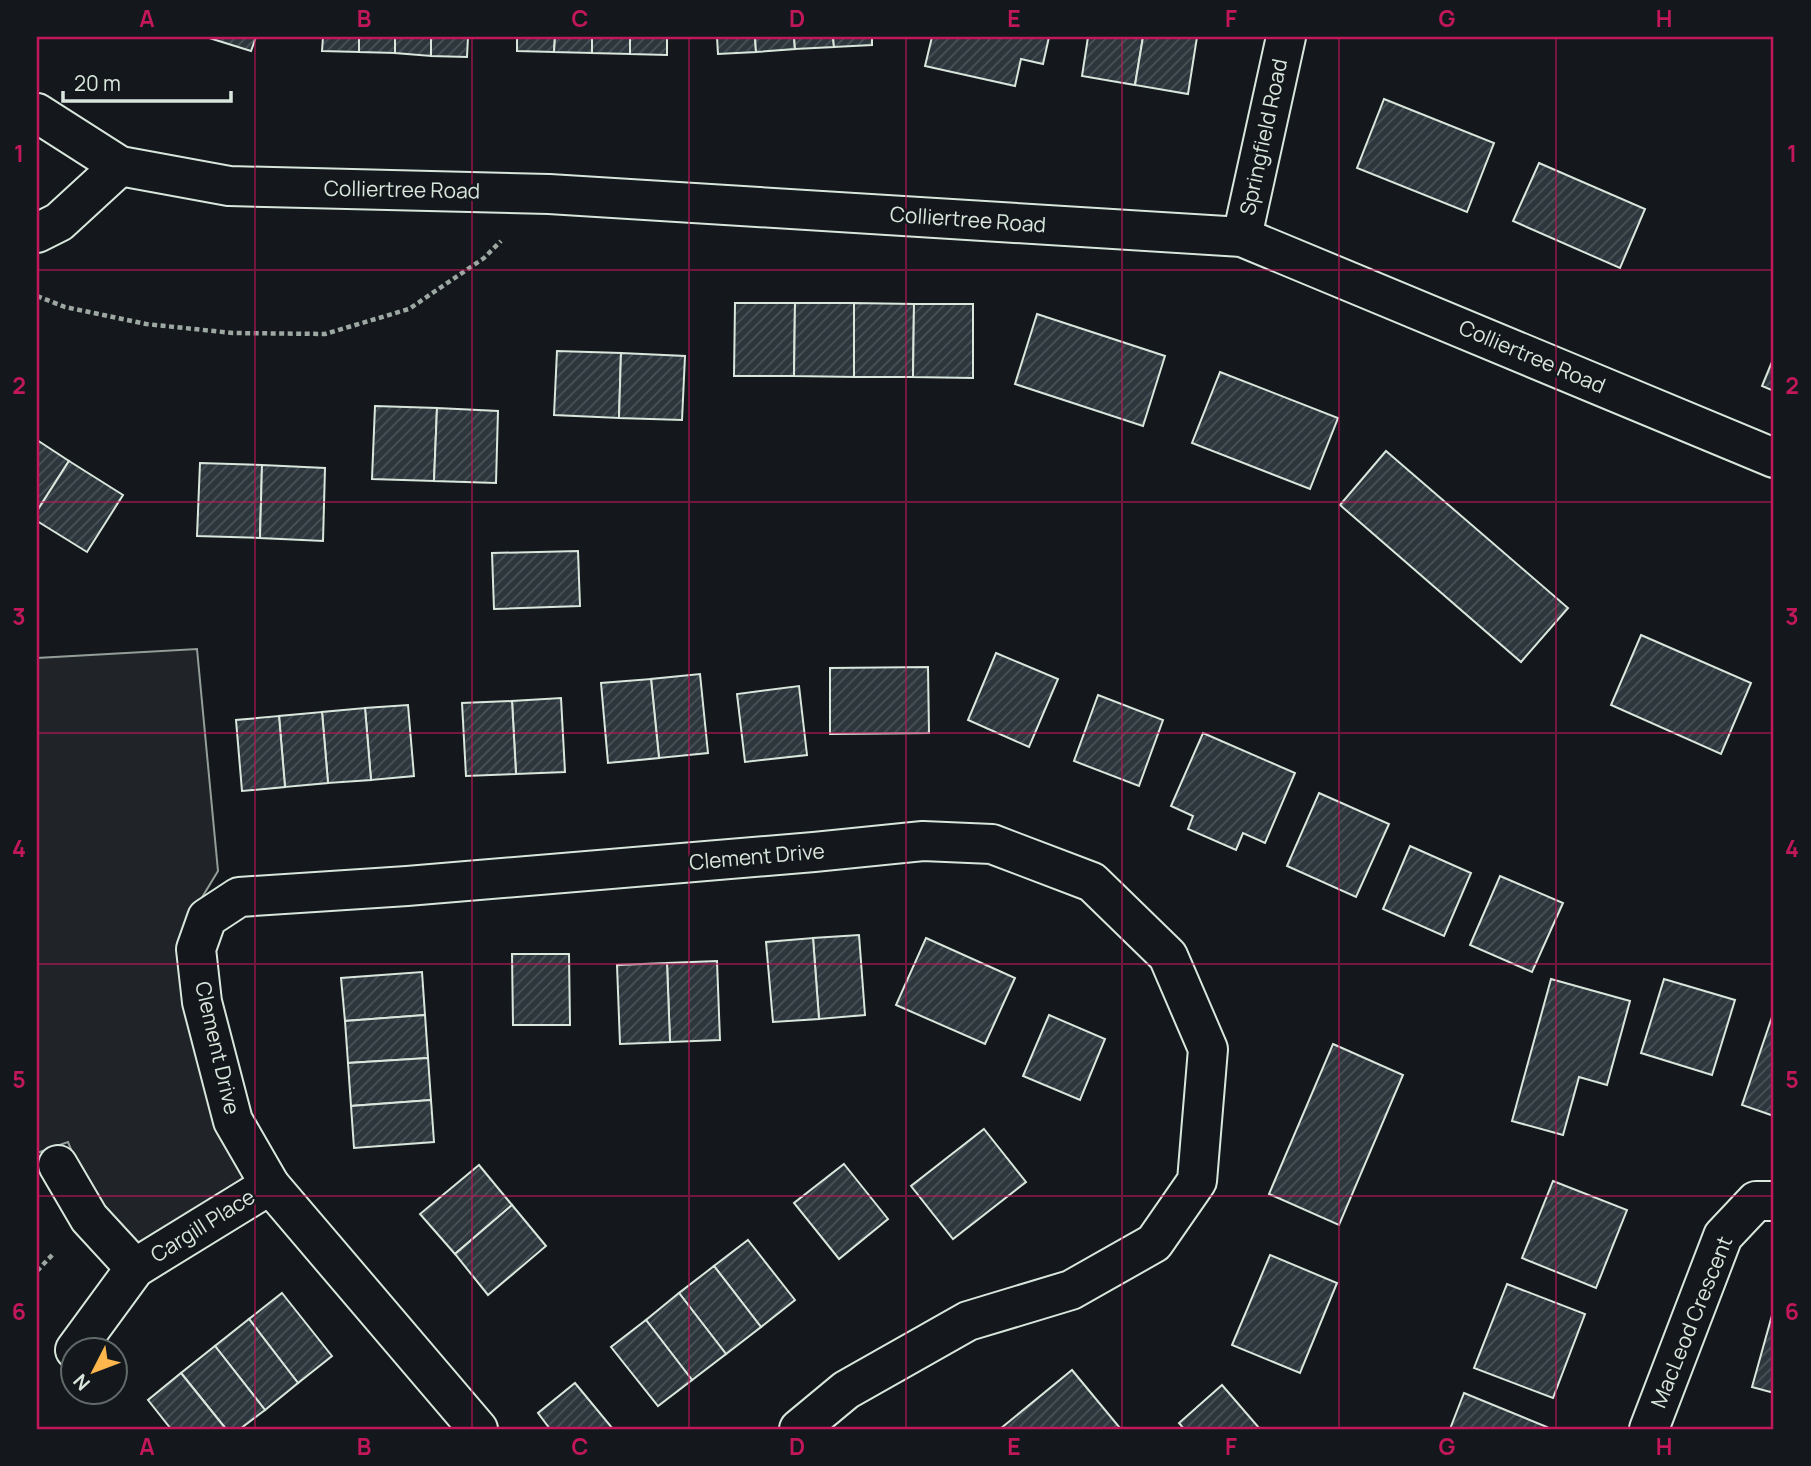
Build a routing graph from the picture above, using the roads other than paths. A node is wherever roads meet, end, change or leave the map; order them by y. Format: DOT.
graph roads {
  1 [pos="1286,37"];
  2 [pos="37,113"];
  3 [pos="120,166"];
  4 [pos="37,233"];
  5 [pos="1242,237"];
  6 [pos="1774,458"];
  7 [pos="58,1165"];
  8 [pos="270,1185"];
  9 [pos="1774,1201"];
  10 [pos="135,1268"];
  11 [pos="86,1336"];
  12 [pos="478,1429"];
  13 [pos="799,1429"];
  14 [pos="1649,1429"];
  1 -- 5 [label="street, Springfield Road"];
  2 -- 3 [label="street, Colliertree Road"];
  3 -- 4 [label="street"];
  3 -- 5 [label="street, Colliertree Road"];
  5 -- 6 [label="street, Colliertree Road"];
  7 -- 10 [label="street, Cargill Place"];
  8 -- 10 [label="street, Cargill Place"];
  8 -- 12 [label="street, Clement Drive"];
  8 -- 13 [label="street, Clement Drive"];
  9 -- 14 [label="street, MacLeod Crescent"];
  10 -- 11 [label="street, Cargill Place"];
}
